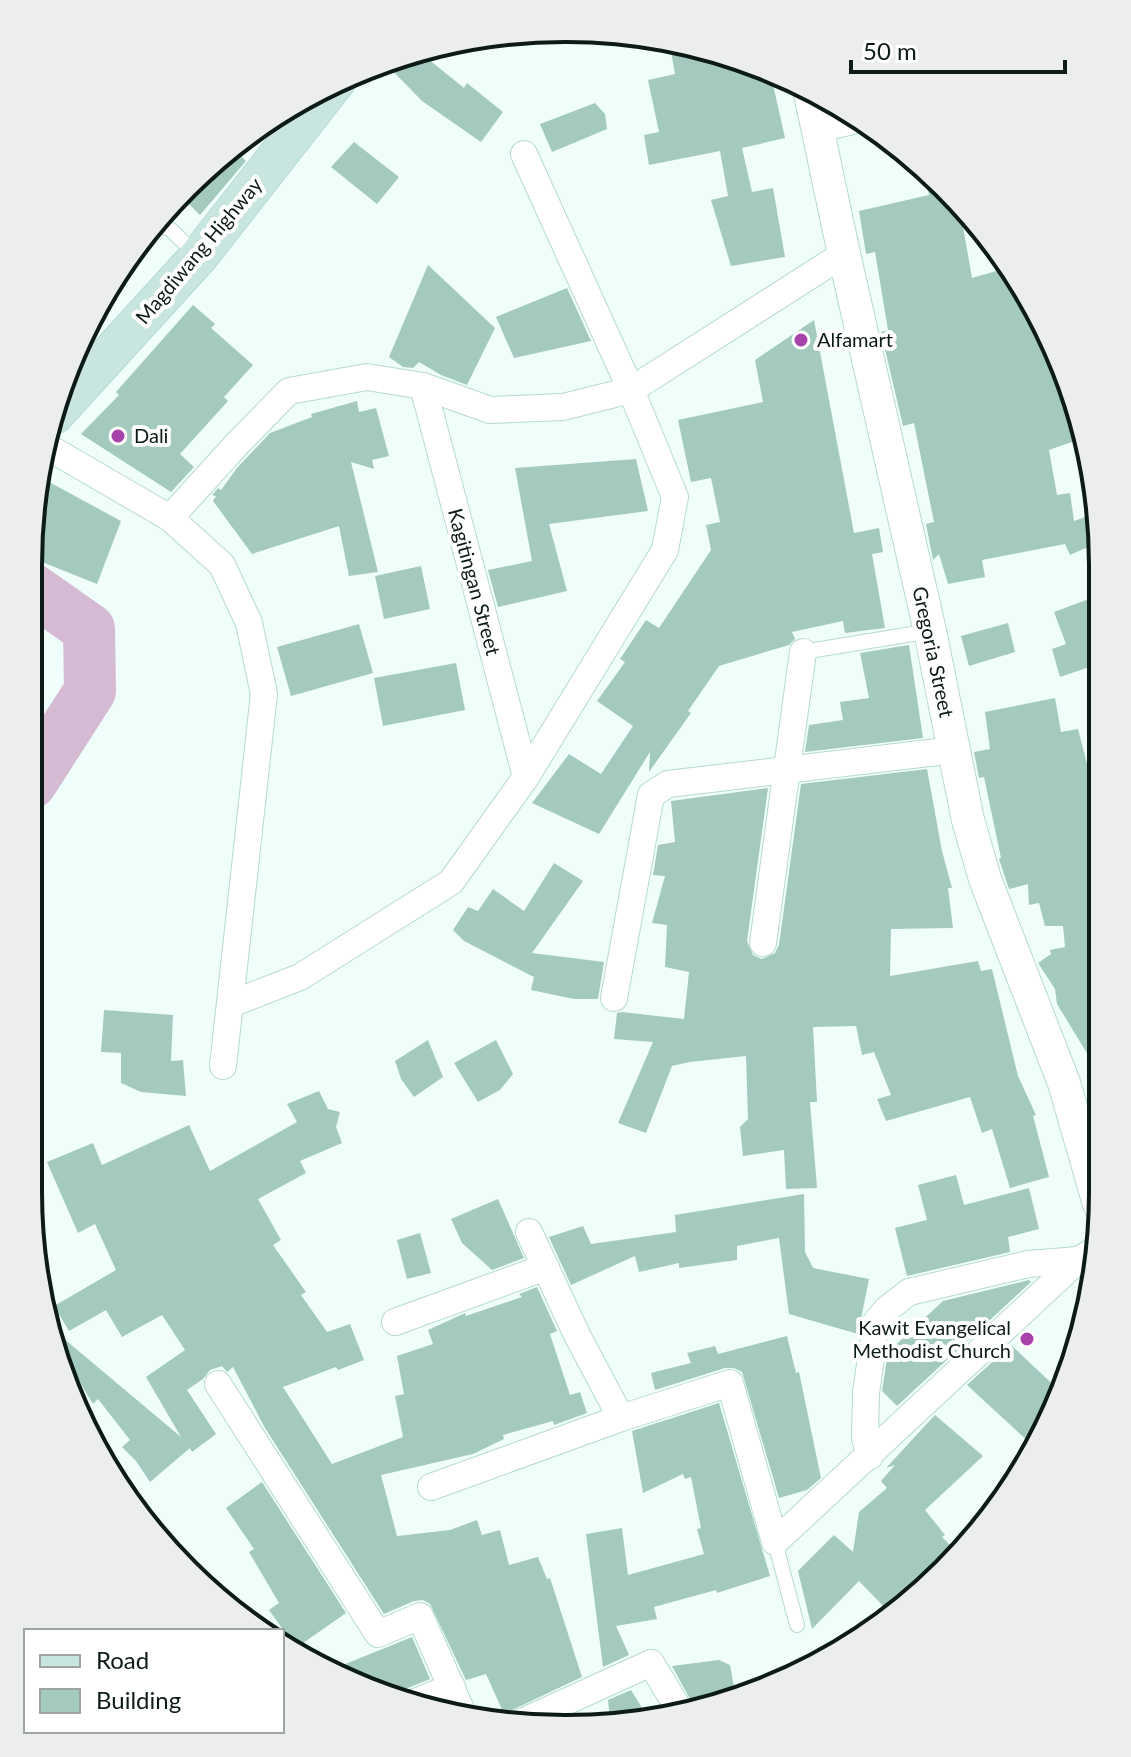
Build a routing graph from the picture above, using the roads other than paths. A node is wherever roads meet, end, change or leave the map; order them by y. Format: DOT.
graph roads {
  1 [pos="812,104"];
  2 [pos="318,105"];
  3 [pos="844,123"];
  4 [pos="818,129"];
  5 [pos="524,154"];
  6 [pos="166,227"];
  7 [pos="844,254"];
  8 [pos="199,256"];
  9 [pos="423,386"];
  10 [pos="631,390"];
  11 [pos="70,398"];
  12 [pos="55,451"];
  13 [pos="170,518"];
  14 [pos="930,631"];
  15 [pos="803,652"];
  16 [pos="954,750"];
  17 [pos="785,771"];
  18 [pos="526,777"];
  19 [pos="763,943"];
  20 [pos="614,998"];
  21 [pos="231,1004"];
  22 [pos="223,1066"];
  23 [pos="1089,1169"];
  24 [pos="529,1232"];
  25 [pos="1085,1254"];
  26 [pos="1085,1256"];
  27 [pos="546,1267"];
  28 [pos="395,1322"];
  29 [pos="218,1384"];
  30 [pos="621,1418"];
  31 [pos="870,1456"];
  32 [pos="431,1487"];
  33 [pos="775,1542"];
  34 [pos="797,1625"];
  35 [pos="452,1687"];
  36 [pos="428,1697"];
  37 [pos="675,1703"];
  38 [pos="459,1704"];
  39 [pos="539,1714"];
  1 -- 4 [label="street, Gregoria Street"];
  2 -- 8 [label="main road, Magdiwang Highway"];
  3 -- 4 [label="street"];
  4 -- 7 [label="street, Gregoria Street"];
  5 -- 10 [label="street"];
  6 -- 8 [label="lane"];
  7 -- 10 [label="street"];
  7 -- 14 [label="street, Gregoria Street"];
  8 -- 11 [label="main road, Magdiwang Highway"];
  9 -- 10 [label="street"];
  9 -- 13 [label="street"];
  9 -- 18 [label="street, Kagitingan Street"];
  10 -- 18 [label="street"];
  12 -- 13 [label="street"];
  13 -- 21 [label="street"];
  14 -- 15 [label="lane"];
  14 -- 16 [label="street, Gregoria Street"];
  15 -- 17 [label="street"];
  16 -- 17 [label="street"];
  16 -- 23 [label="street, Gregoria Street"];
  17 -- 19 [label="street"];
  17 -- 20 [label="street"];
  18 -- 21 [label="street"];
  21 -- 22 [label="street"];
  24 -- 27 [label="street"];
  25 -- 31 [label="street"];
  26 -- 31 [label="street"];
  27 -- 28 [label="street"];
  27 -- 30 [label="street"];
  29 -- 35 [label="street"];
  30 -- 32 [label="street"];
  30 -- 33 [label="street"];
  31 -- 33 [label="street"];
  33 -- 34 [label="lane"];
  35 -- 36 [label="street"];
  35 -- 38 [label="street"];
  37 -- 39 [label="street"];
}
